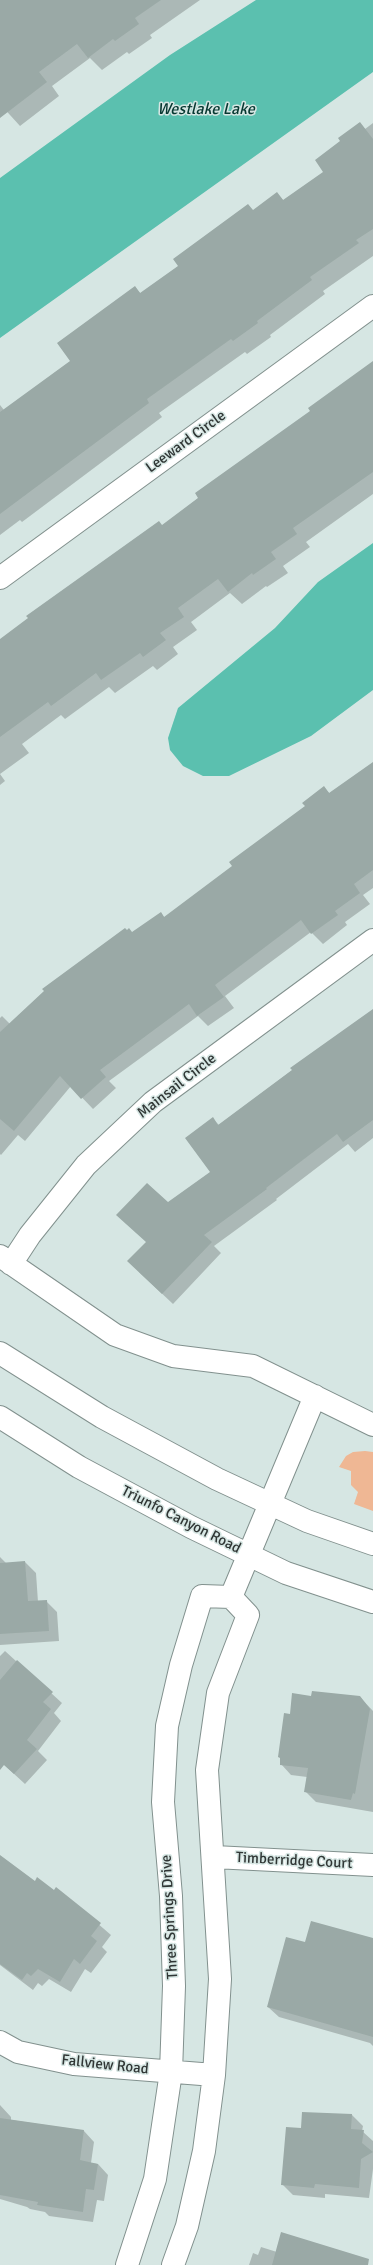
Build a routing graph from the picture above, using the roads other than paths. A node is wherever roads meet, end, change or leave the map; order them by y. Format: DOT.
graph roads {
  1 [pos="373,306"];
  2 [pos="0,578"];
  3 [pos="373,940"];
  4 [pos="5,1260"];
  5 [pos="0,1353"];
  6 [pos="315,1396"];
  7 [pos="0,1417"];
  8 [pos="373,1425"];
  9 [pos="269,1504"];
  10 [pos="373,1544"];
  11 [pos="248,1554"];
  12 [pos="231,1597"];
  13 [pos="373,1602"];
  14 [pos="214,1857"];
  15 [pos="373,1865"];
  16 [pos="0,2042"];
  17 [pos="170,2072"];
  18 [pos="214,2074"];
  19 [pos="126,2265"];
  20 [pos="173,2265"];
  1 -- 2 [label="street, Leeward Circle"];
  3 -- 4 [label="street, Mainsail Circle"];
  4 -- 6 [label="street"];
  5 -- 9 [label="street"];
  6 -- 8 [label="street"];
  6 -- 9 [label="street"];
  7 -- 11 [label="street, Triunfo Canyon Road"];
  9 -- 10 [label="street"];
  9 -- 11 [label="street"];
  11 -- 12 [label="street"];
  11 -- 13 [label="street, Triunfo Canyon Road"];
  12 -- 14 [label="street"];
  12 -- 17 [label="street, Three Springs Drive"];
  14 -- 15 [label="street, Timberridge Court"];
  14 -- 18 [label="street"];
  16 -- 17 [label="street, Fallview Road"];
  17 -- 18 [label="street, Fallview Road"];
  17 -- 19 [label="street, Three Springs Drive"];
  18 -- 20 [label="street"];
}
